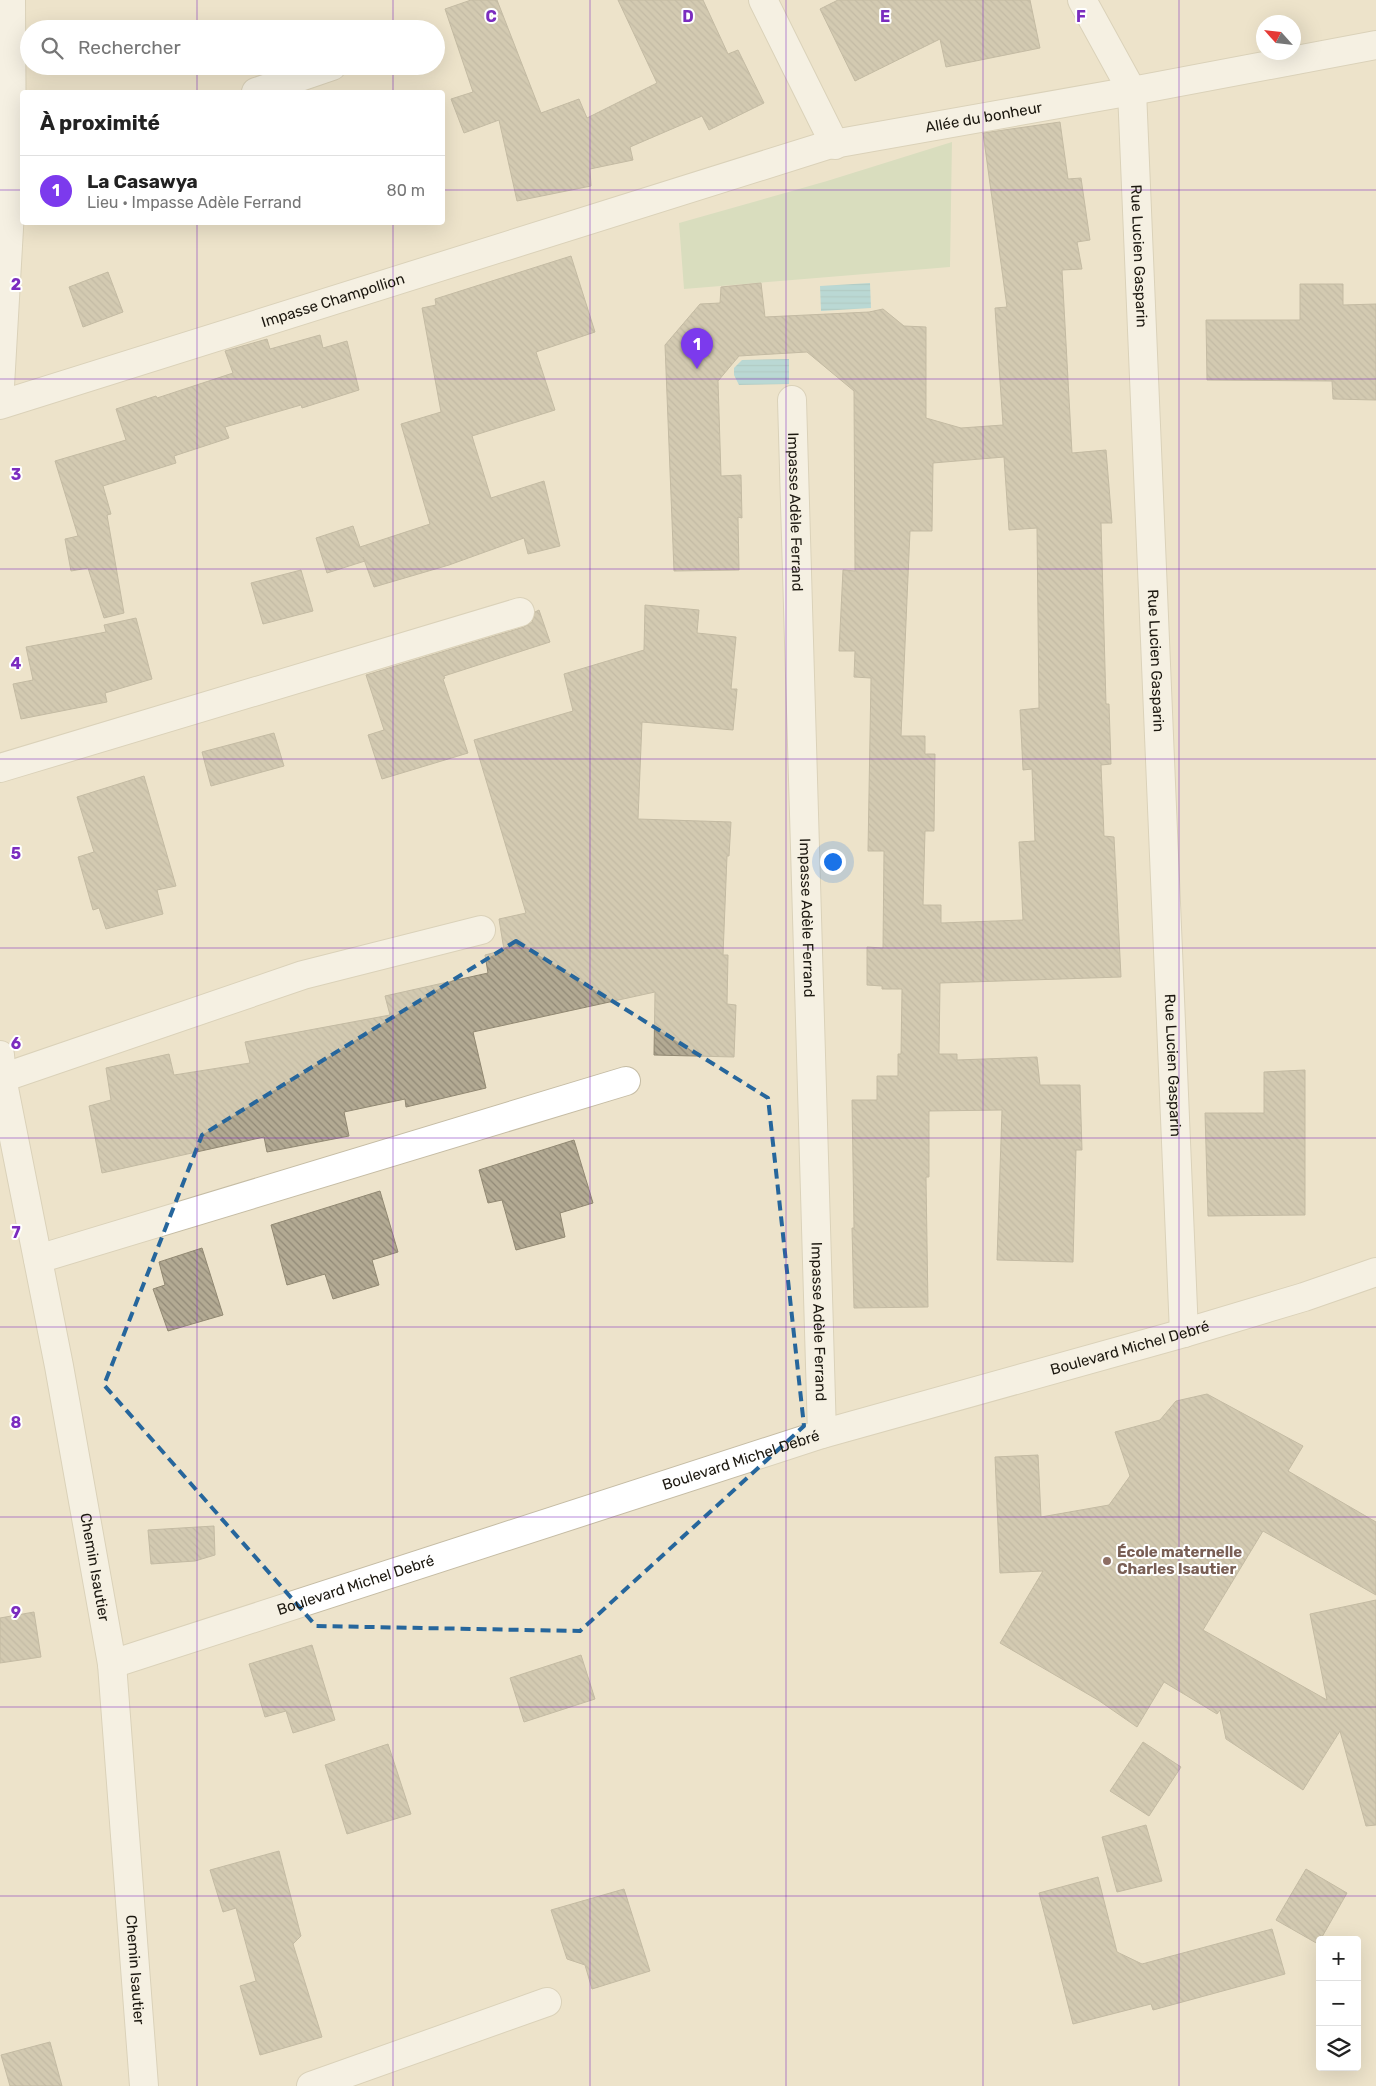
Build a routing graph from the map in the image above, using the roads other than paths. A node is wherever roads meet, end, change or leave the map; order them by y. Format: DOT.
graph roads {
  1 [pos="11,0"];
  2 [pos="763,0"];
  3 [pos="1082,0"];
  4 [pos="1376,45"];
  5 [pos="306,75"];
  6 [pos="262,90"];
  7 [pos="1132,92"];
  8 [pos="835,145"];
  9 [pos="17,174"];
  10 [pos="666,197"];
  11 [pos="0,386"];
  12 [pos="792,400"];
  13 [pos="0,405"];
  14 [pos="520,612"];
  15 [pos="0,768"];
  16 [pos="481,930"];
  17 [pos="1,1066"];
  18 [pos="626,1081"];
  19 [pos="38,1259"];
  20 [pos="1376,1272"];
  21 [pos="1184,1332"];
  22 [pos="822,1434"];
  23 [pos="112,1664"];
  24 [pos="546,2002"];
  25 [pos="144,2086"];
  26 [pos="310,2086"];
  1 -- 9 [label="street"];
  2 -- 8 [label="street"];
  3 -- 7 [label="street, Rue Lucien Gasparin"];
  4 -- 7 [label="street, Allée du bonheur"];
  5 -- 6 [label="street"];
  7 -- 8 [label="street, Allée du bonheur"];
  7 -- 21 [label="street, Rue Lucien Gasparin"];
  8 -- 10 [label="street, Allée du bonheur"];
  9 -- 11 [label="street"];
  10 -- 13 [label="street, Impasse Champollion"];
  12 -- 22 [label="street, Impasse Adèle Ferrand"];
  14 -- 15 [label="street"];
  16 -- 17 [label="street"];
  17 -- 19 [label="street, Chemin Isautier"];
  18 -- 19 [label="street"];
  19 -- 23 [label="street, Chemin Isautier"];
  20 -- 21 [label="street, Boulevard Michel Debré"];
  21 -- 22 [label="street, Boulevard Michel Debré"];
  22 -- 23 [label="street, Boulevard Michel Debré"];
  23 -- 25 [label="street, Chemin Isautier"];
  24 -- 26 [label="street"];
}
